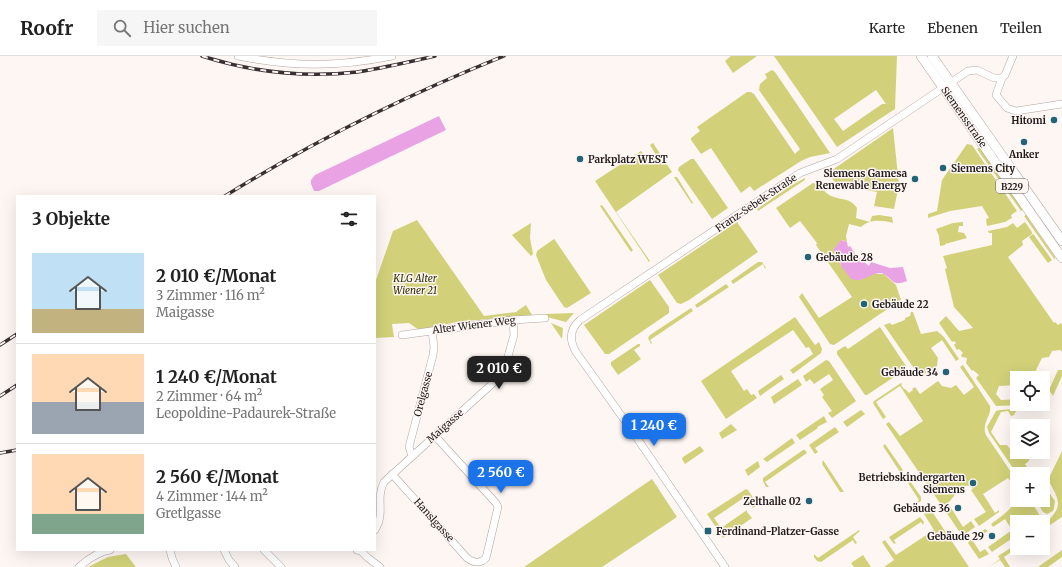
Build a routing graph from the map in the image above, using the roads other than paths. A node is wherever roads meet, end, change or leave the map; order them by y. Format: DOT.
graph roads {
  1 [pos="238,56"];
  2 [pos="392,56"];
  3 [pos="921,56"];
  4 [pos="932,56"];
  5 [pos="1013,56"];
  6 [pos="1002,78"];
  7 [pos="947,85"];
  8 [pos="1062,104"];
  9 [pos="1062,241"];
  10 [pos="1062,258"];
  11 [pos="546,318"];
  12 [pos="513,320"];
  13 [pos="432,331"];
  14 [pos="402,335"];
  15 [pos="435,436"];
  16 [pos="412,456"];
  17 [pos="392,474"];
  18 [pos="376,527"];
  19 [pos="107,551"];
  20 [pos="170,551"];
  21 [pos="224,551"];
  22 [pos="265,551"];
  23 [pos="361,551"];
  24 [pos="79,567"];
  25 [pos="176,567"];
  26 [pos="235,567"];
  27 [pos="281,567"];
  28 [pos="380,567"];
  29 [pos="725,567"];
  1 -- 2 [label="street"];
  3 -- 7 [label="main road, Siemensstraße / B229"];
  4 -- 7 [label="main road, Siemensstraße / B229"];
  5 -- 6 [label="street"];
  6 -- 7 [label="street, Franz-Sebek-Straße"];
  6 -- 8 [label="street"];
  7 -- 9 [label="main road, Siemensstraße / B229"];
  7 -- 10 [label="main road, Siemensstraße / B229"];
  7 -- 29 [label="street, Franz-Sebek-Straße"];
  11 -- 12 [label="street, Alter Wiener Weg"];
  12 -- 13 [label="street, Alter Wiener Weg"];
  12 -- 15 [label="street, Maigasse"];
  13 -- 14 [label="street, Alter Wiener Weg"];
  13 -- 16 [label="street, Orelgasse"];
  15 -- 16 [label="street, Maigasse"];
  15 -- 17 [label="street, Hanslgasse"];
  16 -- 17 [label="street, Maigasse"];
  17 -- 18 [label="street, Maigasse"];
  19 -- 24 [label="street"];
  20 -- 25 [label="street"];
  21 -- 26 [label="street"];
  22 -- 27 [label="street"];
  23 -- 28 [label="street"];
}
